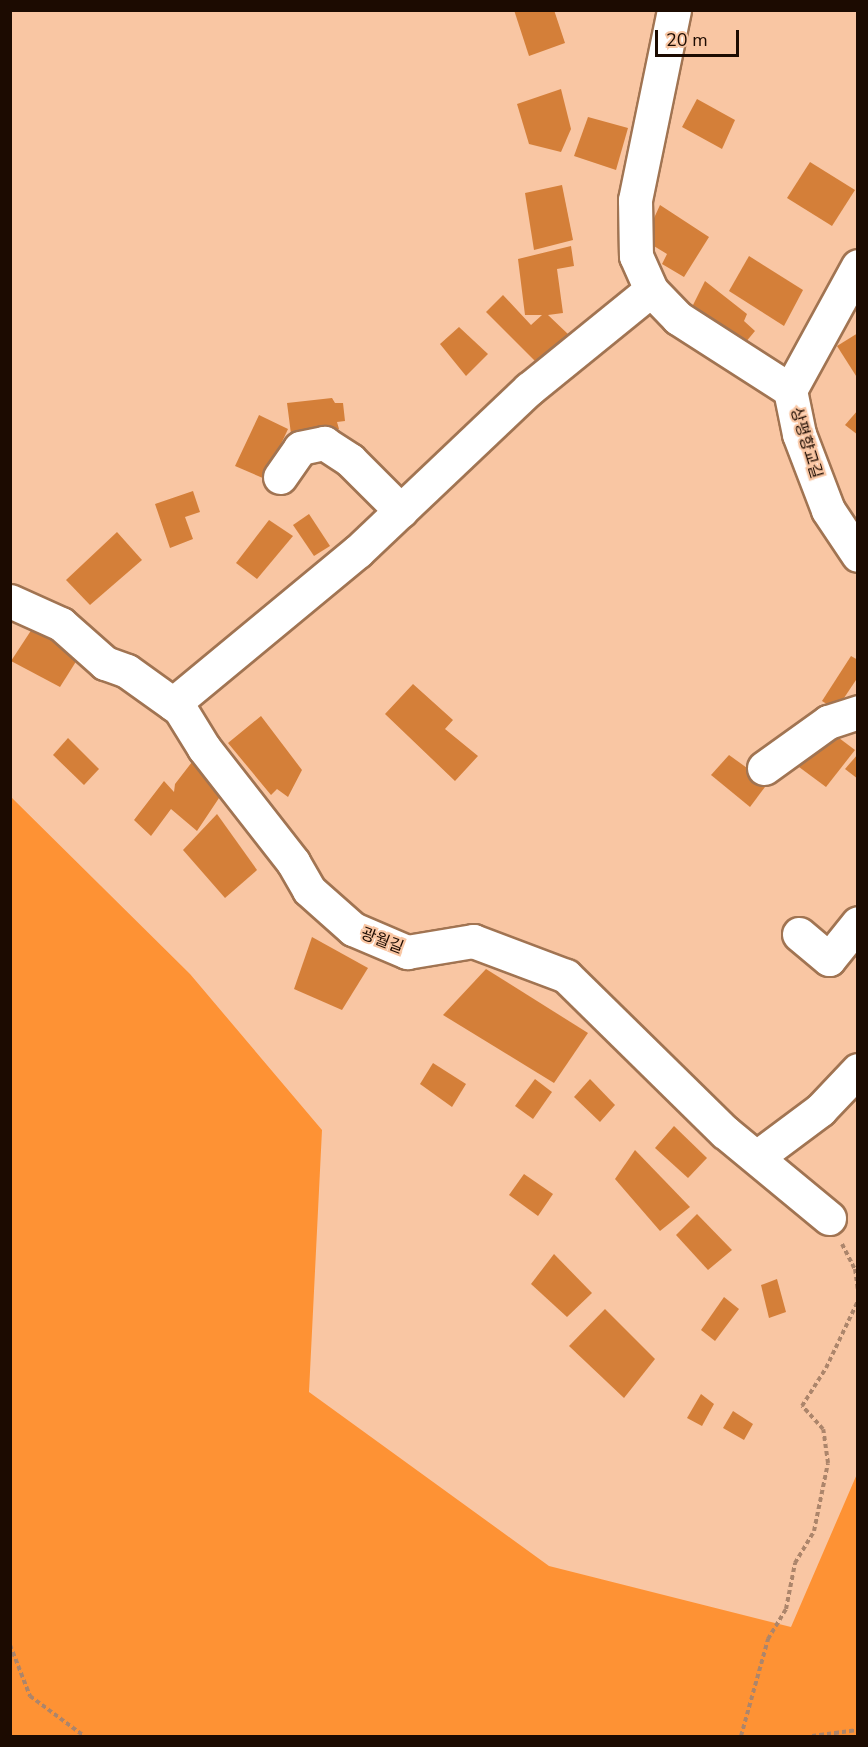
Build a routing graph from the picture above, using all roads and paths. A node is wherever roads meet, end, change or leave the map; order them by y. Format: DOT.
graph roads {
  1 [pos="674,10"];
  2 [pos="858,266"];
  3 [pos="651,290"];
  4 [pos="790,390"];
  5 [pos="280,477"];
  6 [pos="401,511"];
  7 [pos="858,555"];
  8 [pos="10,601"];
  9 [pos="173,704"];
  10 [pos="858,712"];
  11 [pos="764,768"];
  12 [pos="858,923"];
  13 [pos="799,934"];
  14 [pos="858,1070"];
  15 [pos="757,1157"];
  16 [pos="829,1218"];
  17 [pos="858,1291"];
  18 [pos="858,1301"];
  19 [pos="10,1645"];
  20 [pos="858,1730"];
  21 [pos="84,1737"];
  22 [pos="741,1737"];
  23 [pos="812,1737"];
  1 -- 3 [label="street"];
  2 -- 4 [label="street, 상평향교길"];
  3 -- 4 [label="street"];
  3 -- 6 [label="street"];
  4 -- 7 [label="street, 상평향교길"];
  5 -- 6 [label="street"];
  6 -- 9 [label="street"];
  8 -- 9 [label="street, 광월길"];
  9 -- 15 [label="street, 광월길"];
  10 -- 11 [label="street"];
  12 -- 13 [label="street"];
  14 -- 15 [label="street"];
  15 -- 16 [label="street, 광월길"];
  16 -- 17 [label="path"];
  18 -- 22 [label="path"];
  19 -- 21 [label="path"];
  20 -- 23 [label="path"];
}
